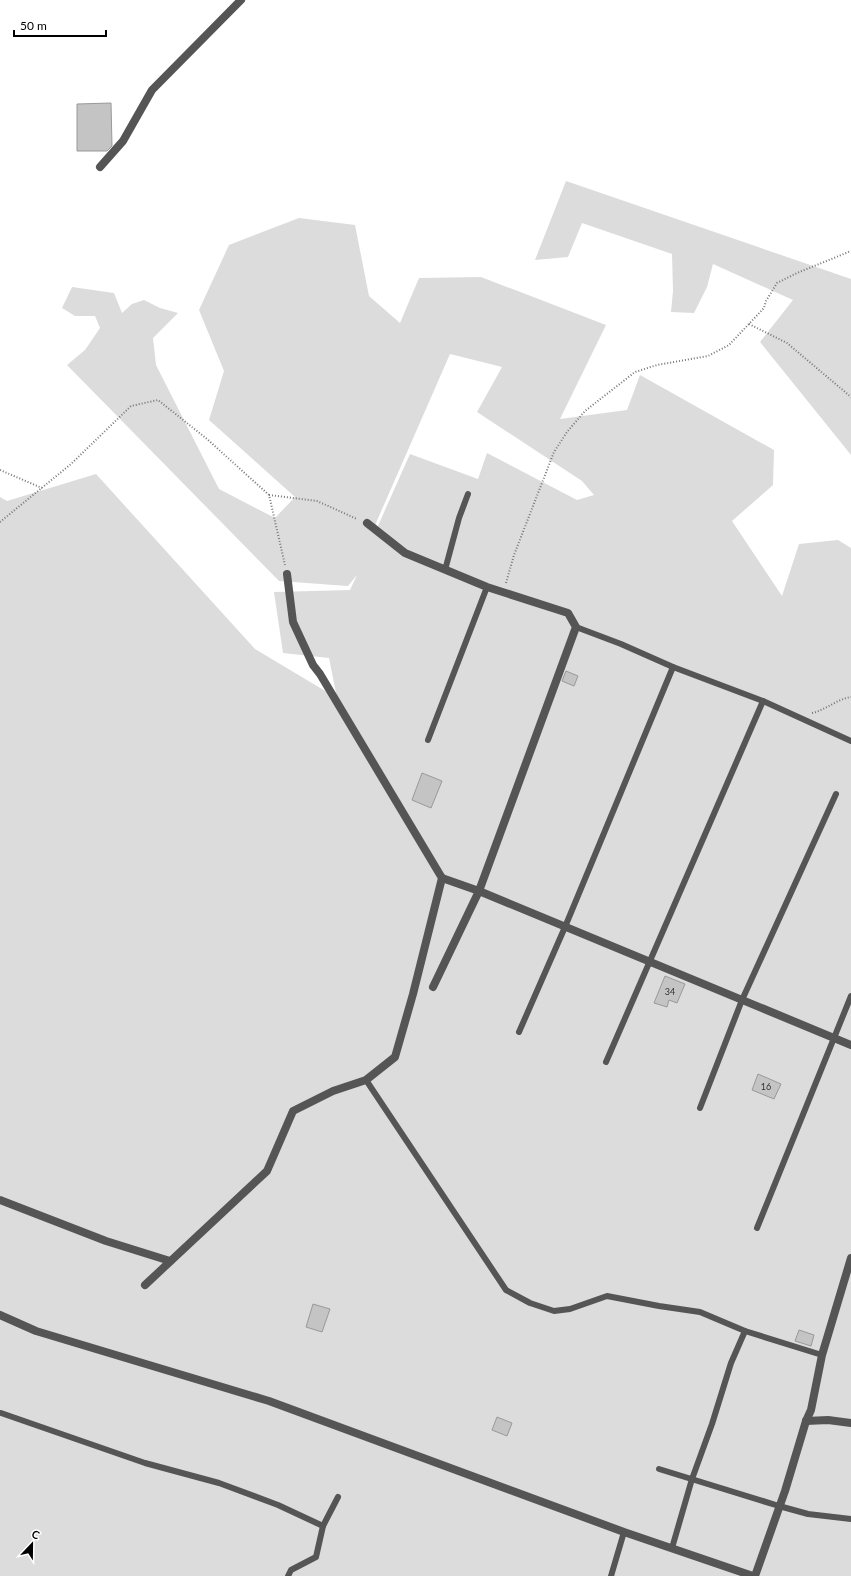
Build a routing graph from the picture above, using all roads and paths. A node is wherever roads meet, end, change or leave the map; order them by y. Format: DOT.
graph roads {
  1 [pos="241,0"];
  2 [pos="100,167"];
  3 [pos="851,251"];
  4 [pos="749,324"];
  5 [pos="851,397"];
  6 [pos="0,470"];
  7 [pos="42,488"];
  8 [pos="468,494"];
  9 [pos="269,495"];
  10 [pos="0,522"];
  11 [pos="367,524"];
  12 [pos="445,570"];
  13 [pos="287,574"];
  14 [pos="487,587"];
  15 [pos="504,591"];
  16 [pos="576,627"];
  17 [pos="673,667"];
  18 [pos="851,697"];
  19 [pos="763,701"];
  20 [pos="797,716"];
  21 [pos="428,740"];
  22 [pos="851,741"];
  23 [pos="836,794"];
  24 [pos="442,878"];
  25 [pos="478,891"];
  26 [pos="565,927"];
  27 [pos="650,963"];
  28 [pos="433,987"];
  29 [pos="851,996"];
  30 [pos="742,1000"];
  31 [pos="519,1032"];
  32 [pos="834,1038"];
  33 [pos="851,1045"];
  34 [pos="606,1062"];
  35 [pos="366,1080"];
  36 [pos="700,1108"];
  37 [pos="1,1202"];
  38 [pos="757,1228"];
  39 [pos="851,1258"];
  40 [pos="170,1261"];
  41 [pos="145,1285"];
  42 [pos="0,1315"];
  43 [pos="745,1331"];
  44 [pos="822,1355"];
  45 [pos="1,1413"];
  46 [pos="806,1421"];
  47 [pos="851,1423"];
  48 [pos="659,1469"];
  49 [pos="692,1479"];
  50 [pos="338,1497"];
  51 [pos="779,1506"];
  52 [pos="851,1519"];
  53 [pos="323,1526"];
  54 [pos="624,1532"];
  55 [pos="672,1548"];
  56 [pos="288,1576"];
  57 [pos="611,1576"];
  58 [pos="754,1576"];
  1 -- 2 [label="street"];
  3 -- 4 [label="path"];
  4 -- 5 [label="path"];
  4 -- 15 [label="path"];
  6 -- 7 [label="path"];
  7 -- 9 [label="path"];
  7 -- 10 [label="path"];
  8 -- 12 [label="lane"];
  9 -- 11 [label="path"];
  9 -- 13 [label="path"];
  11 -- 12 [label="street"];
  12 -- 14 [label="street"];
  13 -- 24 [label="street"];
  14 -- 15 [label="street"];
  14 -- 21 [label="lane"];
  15 -- 16 [label="street"];
  16 -- 17 [label="lane"];
  16 -- 25 [label="street"];
  17 -- 19 [label="lane"];
  17 -- 26 [label="lane"];
  18 -- 20 [label="path"];
  19 -- 20 [label="lane"];
  19 -- 27 [label="lane"];
  20 -- 22 [label="lane"];
  23 -- 30 [label="lane"];
  24 -- 25 [label="street"];
  24 -- 35 [label="street"];
  25 -- 26 [label="street"];
  25 -- 28 [label="street"];
  26 -- 27 [label="street"];
  26 -- 31 [label="lane"];
  27 -- 30 [label="street"];
  27 -- 34 [label="lane"];
  29 -- 32 [label="lane"];
  30 -- 32 [label="street"];
  30 -- 36 [label="lane"];
  32 -- 33 [label="street"];
  32 -- 38 [label="lane"];
  35 -- 40 [label="street"];
  35 -- 43 [label="lane"];
  37 -- 40 [label="street"];
  39 -- 44 [label="street"];
  40 -- 41 [label="street"];
  42 -- 54 [label="street"];
  43 -- 44 [label="lane"];
  43 -- 49 [label="lane"];
  44 -- 46 [label="street"];
  45 -- 53 [label="lane"];
  46 -- 47 [label="street"];
  46 -- 51 [label="street"];
  48 -- 49 [label="lane"];
  49 -- 51 [label="lane"];
  49 -- 55 [label="lane"];
  50 -- 53 [label="lane"];
  51 -- 52 [label="lane"];
  51 -- 58 [label="street"];
  53 -- 56 [label="lane"];
  54 -- 55 [label="street"];
  54 -- 57 [label="lane"];
  55 -- 58 [label="street"];
}
